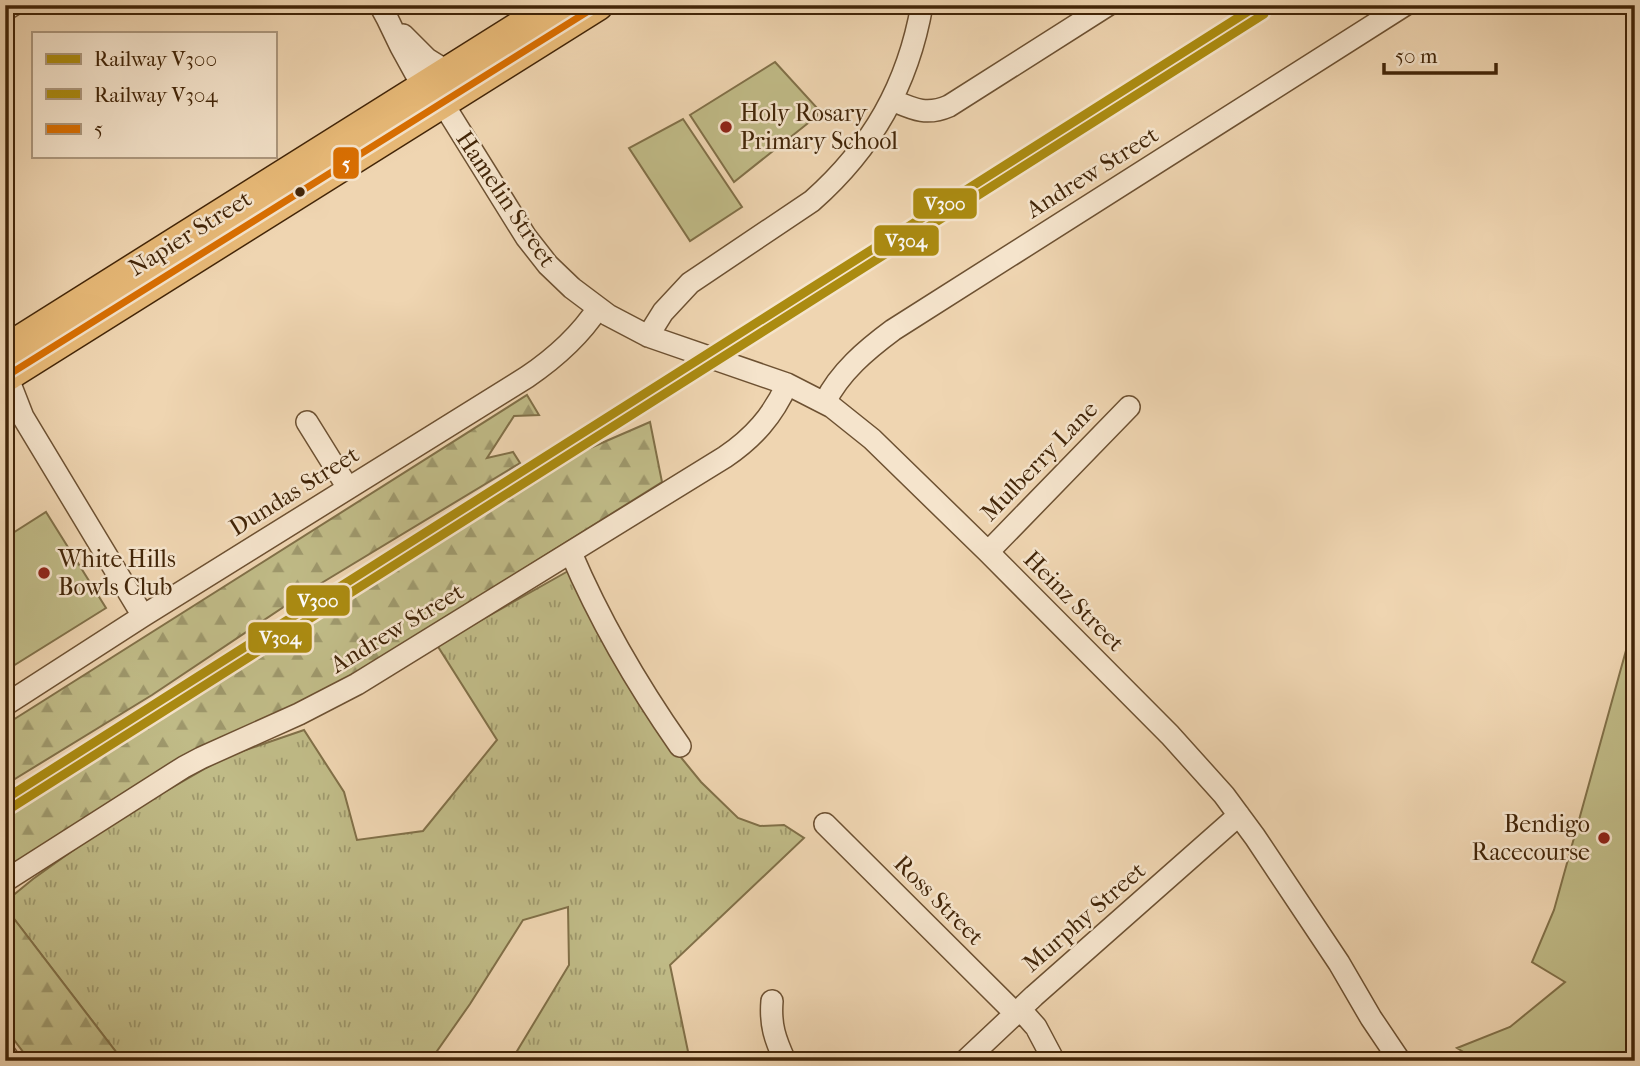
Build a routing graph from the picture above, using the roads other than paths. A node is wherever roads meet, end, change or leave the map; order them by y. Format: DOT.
graph roads {
  1 [pos="13,5"];
  2 [pos="554,5"];
  3 [pos="598,5"];
  4 [pos="922,5"];
  5 [pos="1108,5"];
  6 [pos="1405,5"];
  7 [pos="5,10"];
  8 [pos="384,12"];
  9 [pos="438,87"];
  10 [pos="892,100"];
  11 [pos="598,308"];
  12 [pos="649,336"];
  13 [pos="703,355"];
  14 [pos="6,376"];
  15 [pos="787,384"];
  16 [pos="825,402"];
  17 [pos="1129,407"];
  18 [pos="307,422"];
  19 [pos="348,488"];
  20 [pos="988,552"];
  21 [pos="570,553"];
  22 [pos="143,616"];
  23 [pos="5,705"];
  24 [pos="680,746"];
  25 [pos="1239,815"];
  26 [pos="825,824"];
  27 [pos="5,881"];
  28 [pos="1339,963"];
  29 [pos="772,1000"];
  30 [pos="1018,1011"];
  31 [pos="5,1054"];
  32 [pos="10,1061"];
  33 [pos="785,1061"];
  34 [pos="965,1061"];
  35 [pos="1054,1061"];
  36 [pos="1400,1061"];
  37 [pos="1416,1061"];
  1 -- 7 [label="street"];
  2 -- 9 [label="highway, Napier Street"];
  3 -- 9 [label="highway, Napier Street"];
  4 -- 10 [label="street"];
  5 -- 10 [label="street"];
  6 -- 16 [label="street, Andrew Street"];
  8 -- 9 [label="street, Hamelin Street"];
  8 -- 9 [label="street, Hamelin Street"];
  9 -- 11 [label="street, Hamelin Street"];
  9 -- 14 [label="highway, Napier Street"];
  10 -- 12 [label="street"];
  11 -- 12 [label="street, Hamelin Street"];
  11 -- 19 [label="street, Dundas Street"];
  12 -- 13 [label="street, Hamelin Street"];
  13 -- 15 [label="street, Heinz Street"];
  14 -- 22 [label="street"];
  15 -- 16 [label="street, Heinz Street"];
  15 -- 21 [label="street, Andrew Street"];
  16 -- 20 [label="street, Heinz Street"];
  17 -- 20 [label="street, Mulberry Lane"];
  18 -- 19 [label="street"];
  19 -- 22 [label="street, Dundas Street"];
  20 -- 25 [label="street, Heinz Street"];
  21 -- 24 [label="street"];
  21 -- 27 [label="street, Andrew Street"];
  22 -- 23 [label="street, Dundas Street"];
  25 -- 28 [label="street, Heinz Street"];
  25 -- 30 [label="street, Murphy Street"];
  26 -- 30 [label="street, Ross Street"];
  28 -- 36 [label="street, Heinz Street"];
  28 -- 37 [label="street, Heinz Street"];
  29 -- 33 [label="street"];
  30 -- 34 [label="street, Murphy Street"];
  30 -- 35 [label="street, Ross Street"];
  31 -- 32 [label="street"];
}
